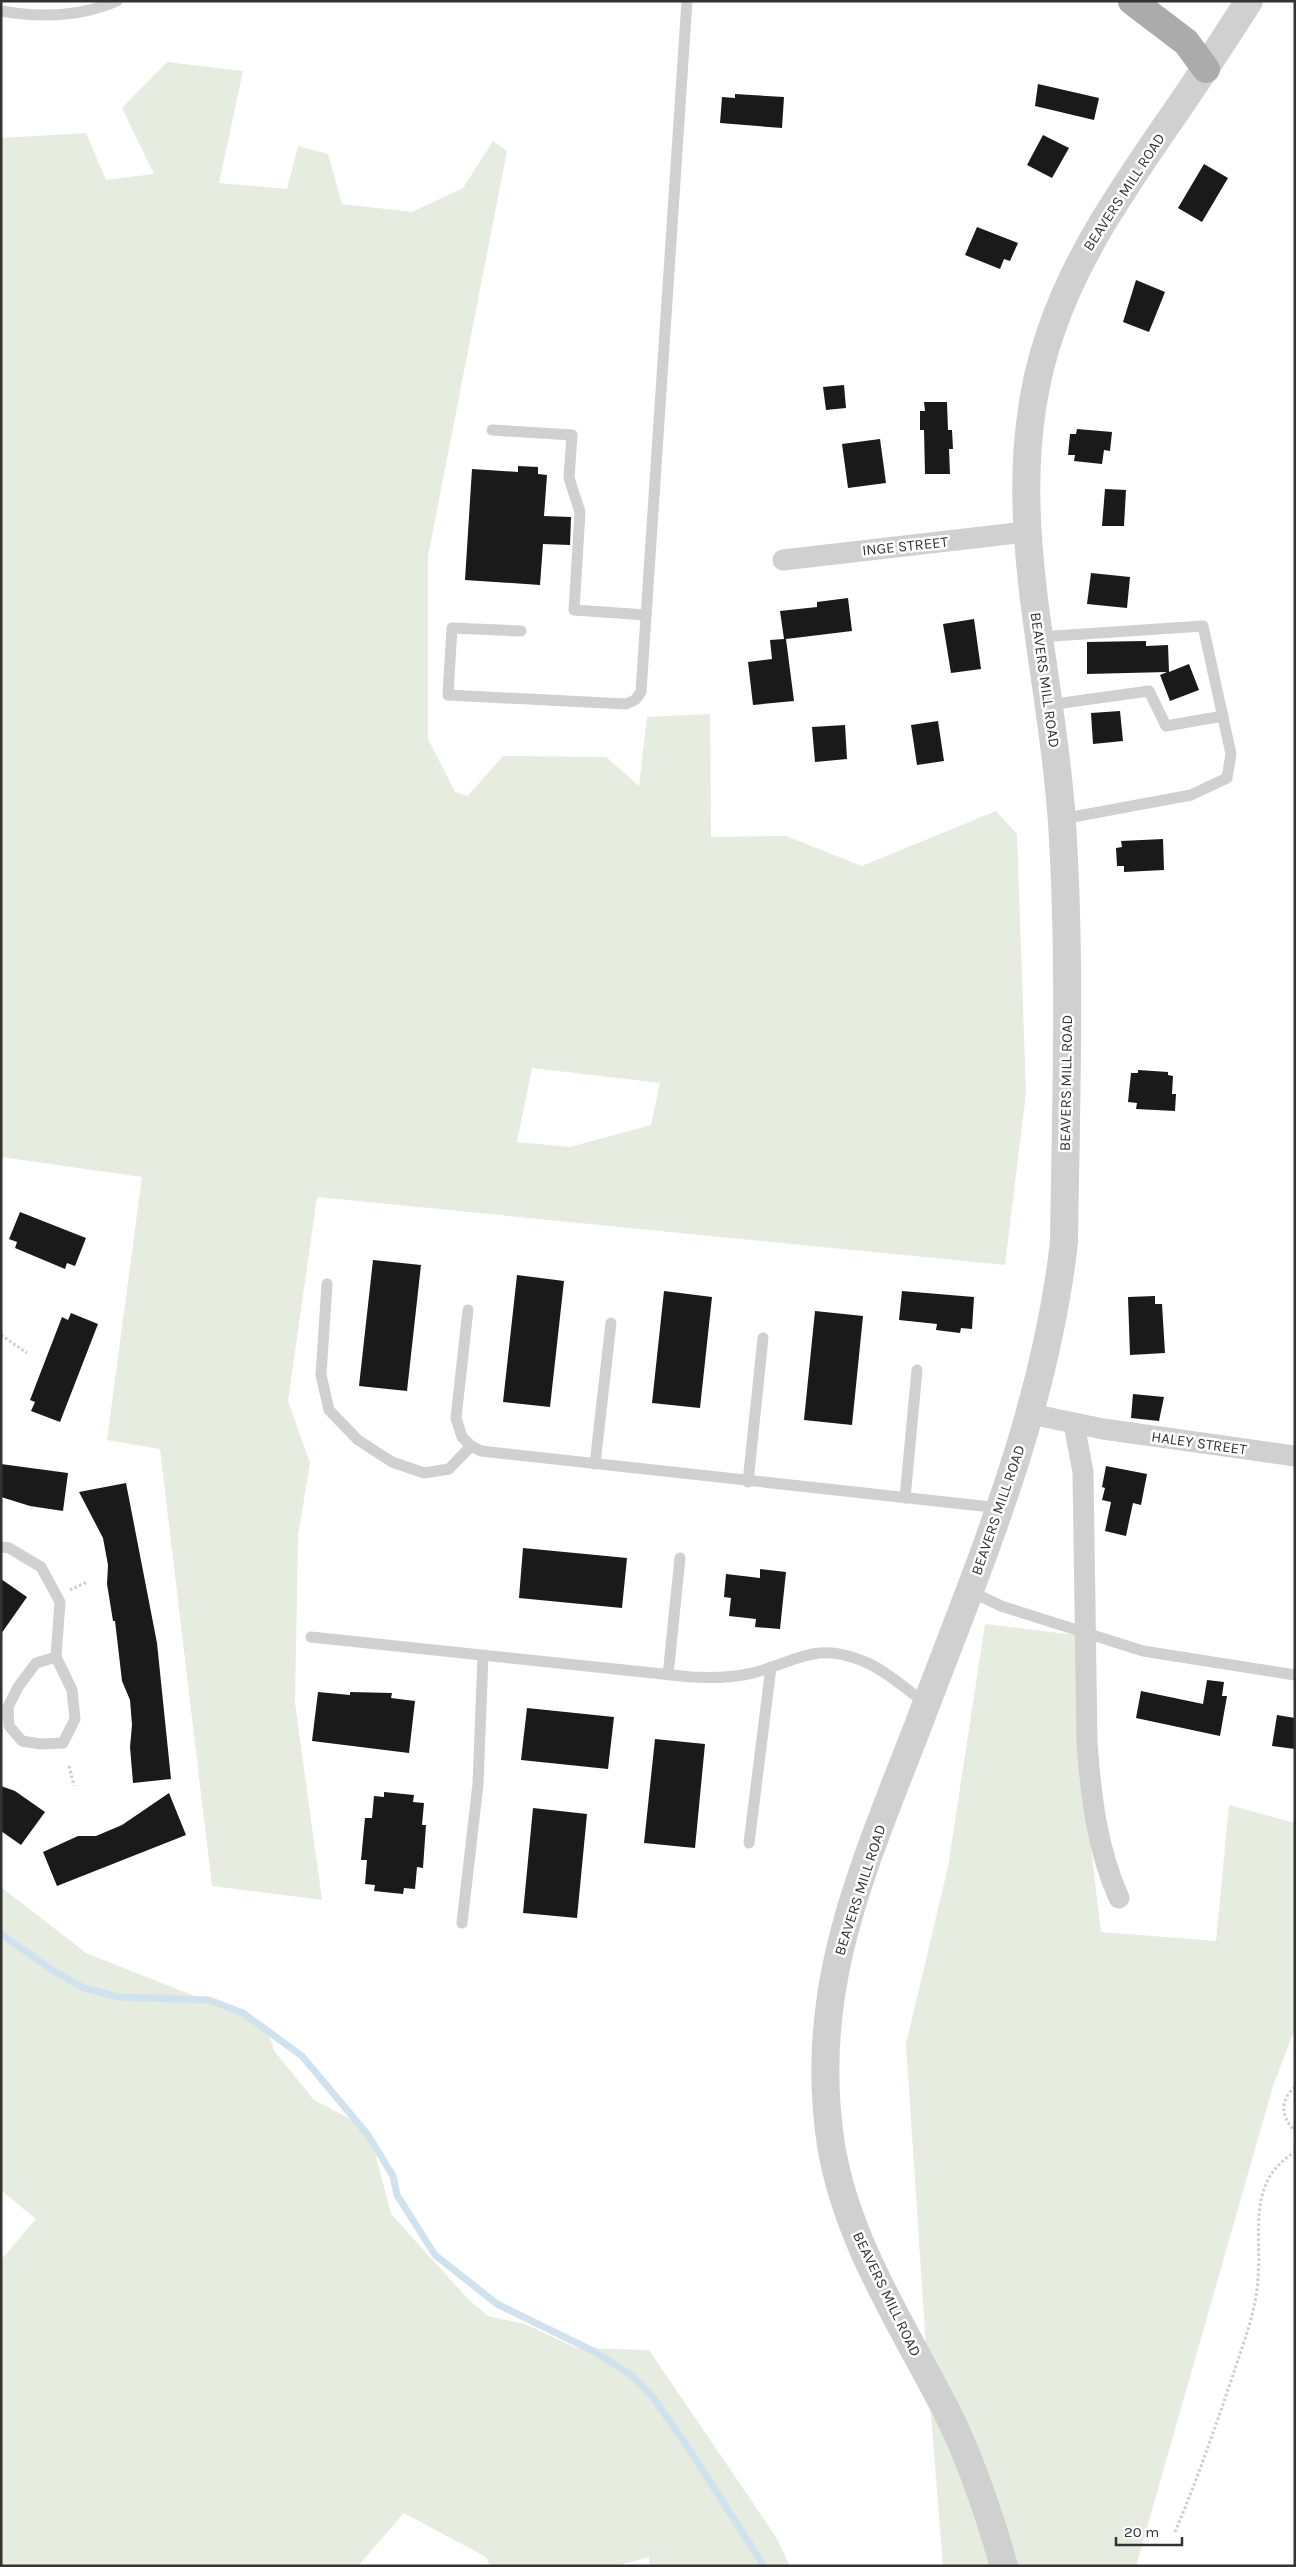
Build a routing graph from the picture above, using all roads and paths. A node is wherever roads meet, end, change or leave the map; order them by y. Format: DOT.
graph roads {
  1 [pos="117,1"];
  2 [pos="687,1"];
  3 [pos="1132,1"];
  4 [pos="1250,1"];
  5 [pos="1,11"];
  6 [pos="1206,69"];
  7 [pos="492,430"];
  8 [pos="1026,532"];
  9 [pos="783,560"];
  10 [pos="646,615"];
  11 [pos="521,631"];
  12 [pos="1039,637"];
  13 [pos="1048,705"];
  14 [pos="1222,716"];
  15 [pos="1062,819"];
  16 [pos="327,1284"];
  17 [pos="468,1310"];
  18 [pos="611,1323"];
  19 [pos="1,1335"];
  20 [pos="763,1338"];
  21 [pos="27,1354"];
  22 [pos="917,1370"];
  23 [pos="1031,1414"];
  24 [pos="1074,1424"];
  25 [pos="471,1446"];
  26 [pos="1295,1456"];
  27 [pos="595,1464"];
  28 [pos="748,1482"];
  29 [pos="905,1498"];
  30 [pos="1000,1508"];
  31 [pos="1,1547"];
  32 [pos="680,1558"];
  33 [pos="87,1582"];
  34 [pos="67,1591"];
  35 [pos="970,1591"];
  36 [pos="1086,1632"];
  37 [pos="311,1637"];
  38 [pos="483,1656"];
  39 [pos="56,1657"];
  40 [pos="771,1667"];
  41 [pos="668,1675"];
  42 [pos="1295,1675"];
  43 [pos="927,1704"];
  44 [pos="69,1766"];
  45 [pos="74,1786"];
  46 [pos="749,1843"];
  47 [pos="1119,1898"];
  48 [pos="462,1924"];
  49 [pos="1295,2087"];
  50 [pos="1295,2131"];
  51 [pos="1295,2152"];
  52 [pos="1175,2532"];
  53 [pos="1004,2566"];
  1 -- 5 [label="lane"];
  2 -- 10 [label="lane"];
  3 -- 6 [label="main road"];
  4 -- 6 [label="street, BEAVERS MILL ROAD"];
  6 -- 8 [label="street, BEAVERS MILL ROAD"];
  7 -- 10 [label="lane"];
  8 -- 9 [label="street, INGE STREET"];
  8 -- 12 [label="street, BEAVERS MILL ROAD"];
  10 -- 11 [label="lane"];
  12 -- 13 [label="street, BEAVERS MILL ROAD"];
  12 -- 14 [label="lane"];
  13 -- 14 [label="lane"];
  13 -- 15 [label="street, BEAVERS MILL ROAD"];
  14 -- 15 [label="lane"];
  15 -- 23 [label="street, BEAVERS MILL ROAD"];
  16 -- 25 [label="lane"];
  17 -- 25 [label="lane"];
  18 -- 27 [label="lane"];
  19 -- 21 [label="path"];
  20 -- 28 [label="lane"];
  22 -- 29 [label="lane"];
  23 -- 24 [label="street"];
  23 -- 30 [label="street, BEAVERS MILL ROAD"];
  24 -- 26 [label="street, HALEY STREET"];
  24 -- 36 [label="street"];
  25 -- 27 [label="lane"];
  27 -- 28 [label="lane"];
  28 -- 29 [label="lane"];
  29 -- 30 [label="lane"];
  30 -- 35 [label="street, BEAVERS MILL ROAD"];
  31 -- 39 [label="lane"];
  32 -- 41 [label="lane"];
  33 -- 34 [label="path"];
  35 -- 36 [label="lane"];
  35 -- 43 [label="street, BEAVERS MILL ROAD"];
  36 -- 42 [label="lane"];
  36 -- 47 [label="street"];
  37 -- 38 [label="lane"];
  38 -- 41 [label="lane"];
  38 -- 48 [label="lane"];
  39 -- 39 [label="lane"];
  40 -- 41 [label="lane"];
  40 -- 43 [label="lane"];
  40 -- 46 [label="lane"];
  43 -- 53 [label="street, BEAVERS MILL ROAD"];
  44 -- 45 [label="path"];
  49 -- 50 [label="path"];
  51 -- 52 [label="path"];
}
